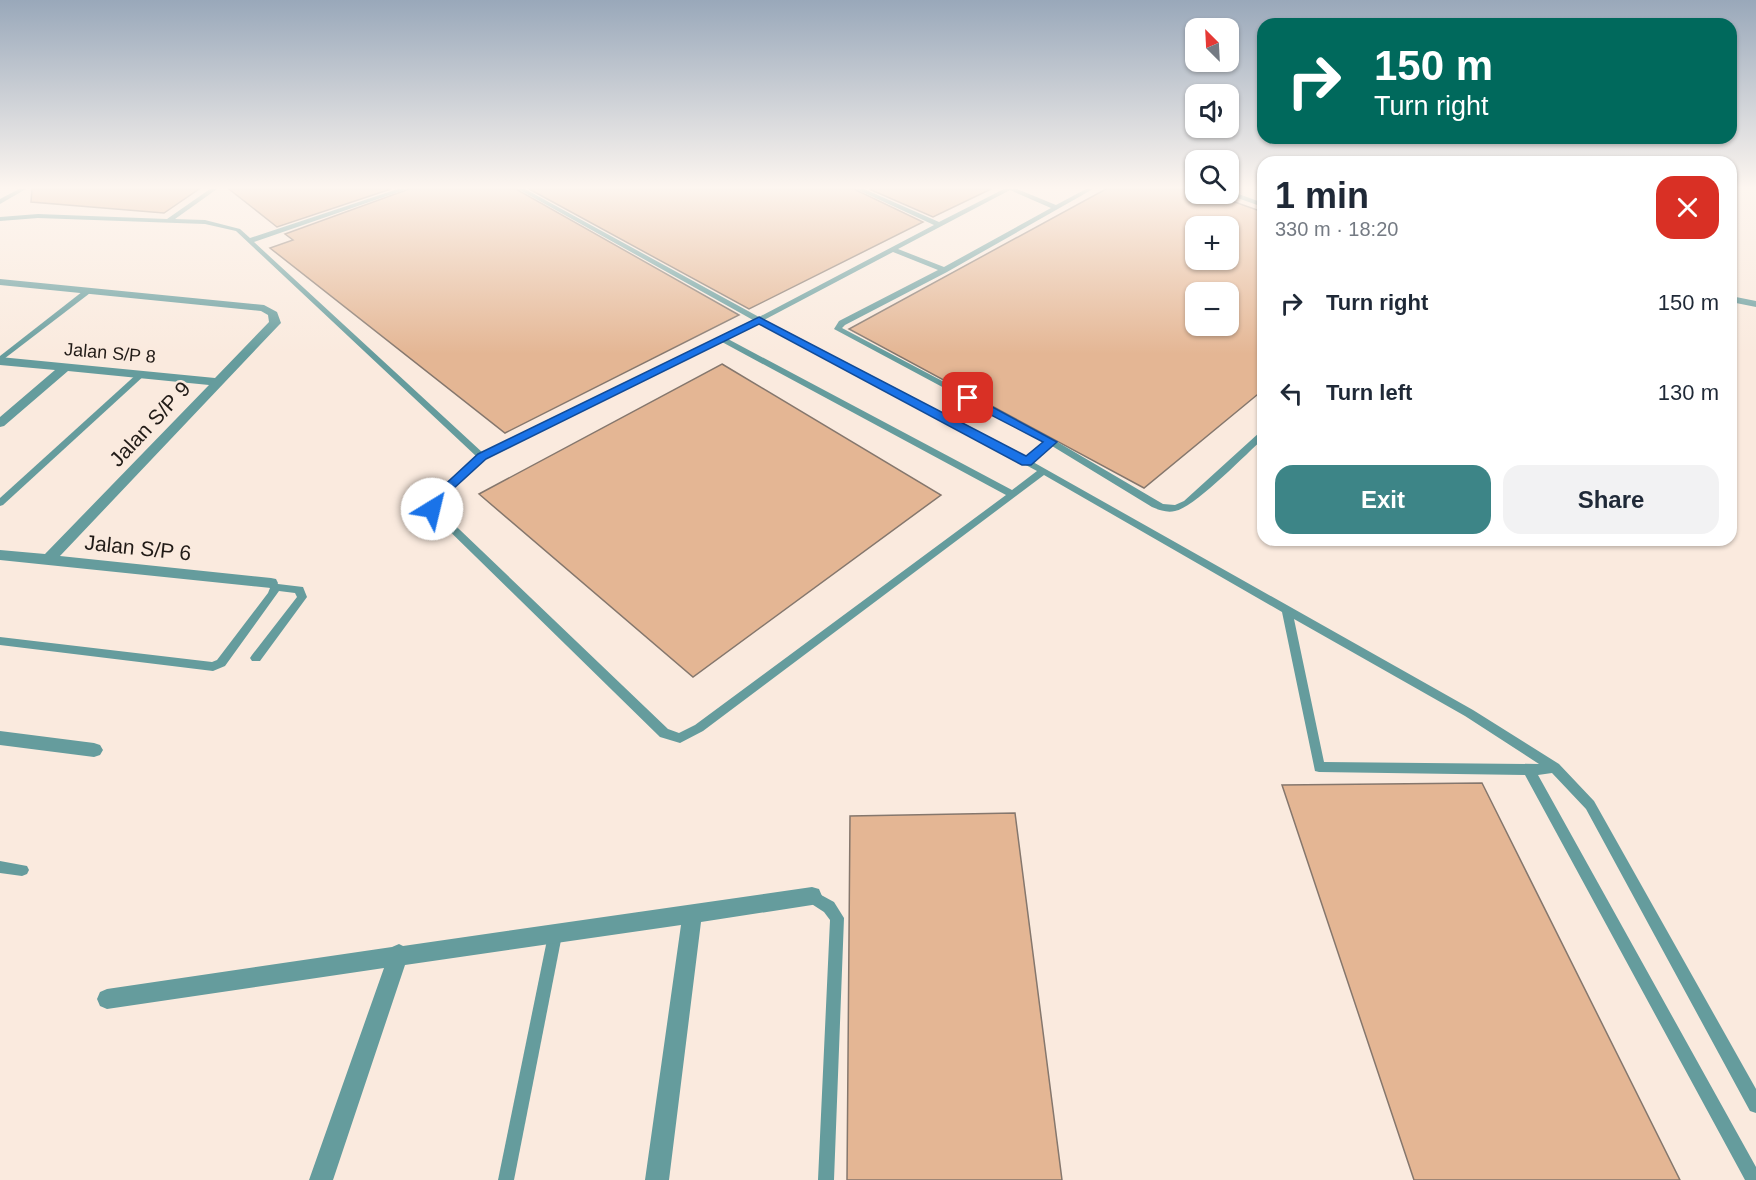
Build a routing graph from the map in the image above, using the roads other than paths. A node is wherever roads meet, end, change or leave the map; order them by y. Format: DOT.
graph roads {
  1 [pos="252,244"];
  2 [pos="621,244"];
  3 [pos="905,244"];
  4 [pos="991,244"];
  5 [pos="894,250"];
  6 [pos="944,270"];
  7 [pos="0,282"];
  8 [pos="90,290"];
  9 [pos="1737,300"];
  10 [pos="1756,304"];
  11 [pos="759,320"];
  12 [pos="722,339"];
  13 [pos="0,360"];
  14 [pos="66,367"];
  15 [pos="142,374"];
  16 [pos="217,381"];
  17 [pos="0,423"];
  18 [pos="1257,439"];
  19 [pos="1051,442"];
  20 [pos="482,457"];
  21 [pos="1027,462"];
  22 [pos="1044,471"];
  23 [pos="1012,494"];
  24 [pos="0,503"];
  25 [pos="3,557"];
  26 [pos="48,560"];
  27 [pos="273,585"];
  28 [pos="1287,609"];
  29 [pos="0,641"];
  30 [pos="256,658"];
  31 [pos="0,738"];
  32 [pos="94,750"];
  33 [pos="1555,768"];
  34 [pos="1529,770"];
  35 [pos="0,867"];
  36 [pos="22,870"];
  37 [pos="812,896"];
  38 [pos="692,914"];
  39 [pos="555,935"];
  40 [pos="399,954"];
  41 [pos="107,999"];
  42 [pos="1756,1105"];
  43 [pos="321,1180"];
  44 [pos="506,1180"];
  45 [pos="657,1180"];
  46 [pos="826,1180"];
  47 [pos="1754,1180"];
  1 -- 20 [label="lane"];
  2 -- 11 [label="lane"];
  3 -- 5 [label="lane"];
  4 -- 6 [label="lane"];
  5 -- 6 [label="lane"];
  5 -- 11 [label="lane"];
  6 -- 19 [label="lane"];
  7 -- 8 [label="street"];
  8 -- 13 [label="lane"];
  8 -- 16 [label="street, Jalan S/P 9"];
  9 -- 10 [label="street"];
  11 -- 12 [label="lane"];
  11 -- 21 [label="lane"];
  12 -- 20 [label="lane"];
  12 -- 23 [label="lane"];
  13 -- 14 [label="street, Jalan S/P 8"];
  14 -- 15 [label="street, Jalan S/P 8"];
  14 -- 17 [label="street"];
  15 -- 16 [label="street, Jalan S/P 8"];
  15 -- 24 [label="lane"];
  16 -- 26 [label="street, Jalan S/P 9"];
  18 -- 19 [label="lane"];
  19 -- 21 [label="lane"];
  20 -- 23 [label="lane"];
  21 -- 22 [label="lane"];
  22 -- 23 [label="lane"];
  22 -- 28 [label="lane"];
  25 -- 26 [label="street, Jalan S/P 6"];
  26 -- 27 [label="street, Jalan S/P 6"];
  27 -- 29 [label="lane"];
  27 -- 30 [label="lane"];
  28 -- 33 [label="lane"];
  28 -- 34 [label="lane"];
  31 -- 32 [label="street"];
  33 -- 34 [label="lane"];
  33 -- 42 [label="lane"];
  34 -- 47 [label="lane"];
  35 -- 36 [label="lane"];
  37 -- 38 [label="street"];
  37 -- 46 [label="lane"];
  38 -- 39 [label="street"];
  38 -- 45 [label="street"];
  39 -- 40 [label="street"];
  39 -- 44 [label="lane"];
  40 -- 41 [label="street"];
  40 -- 43 [label="street"];
}
